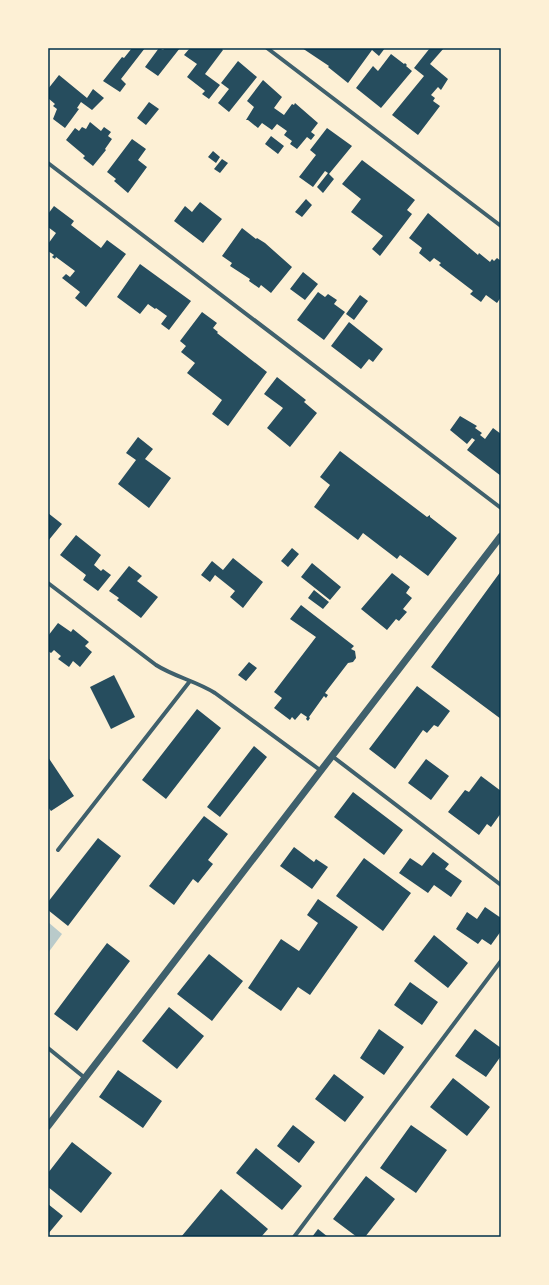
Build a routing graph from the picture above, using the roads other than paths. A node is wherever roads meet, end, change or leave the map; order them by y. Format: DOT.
graph roads {
  1 [pos="267,48"];
  2 [pos="48,163"];
  3 [pos="501,226"];
  4 [pos="501,508"];
  5 [pos="501,536"];
  6 [pos="48,584"];
  7 [pos="190,681"];
  8 [pos="332,756"];
  9 [pos="320,770"];
  10 [pos="58,850"];
  11 [pos="501,885"];
  12 [pos="501,961"];
  13 [pos="48,1048"];
  14 [pos="85,1078"];
  15 [pos="48,1126"];
  16 [pos="294,1237"];
  1 -- 3 [label="street"];
  2 -- 4 [label="street"];
  5 -- 8 [label="street"];
  6 -- 7 [label="street"];
  7 -- 9 [label="street"];
  7 -- 10 [label="street"];
  8 -- 9 [label="street"];
  8 -- 11 [label="street"];
  9 -- 14 [label="street"];
  12 -- 16 [label="street"];
  13 -- 14 [label="street"];
  14 -- 15 [label="street"];
}
